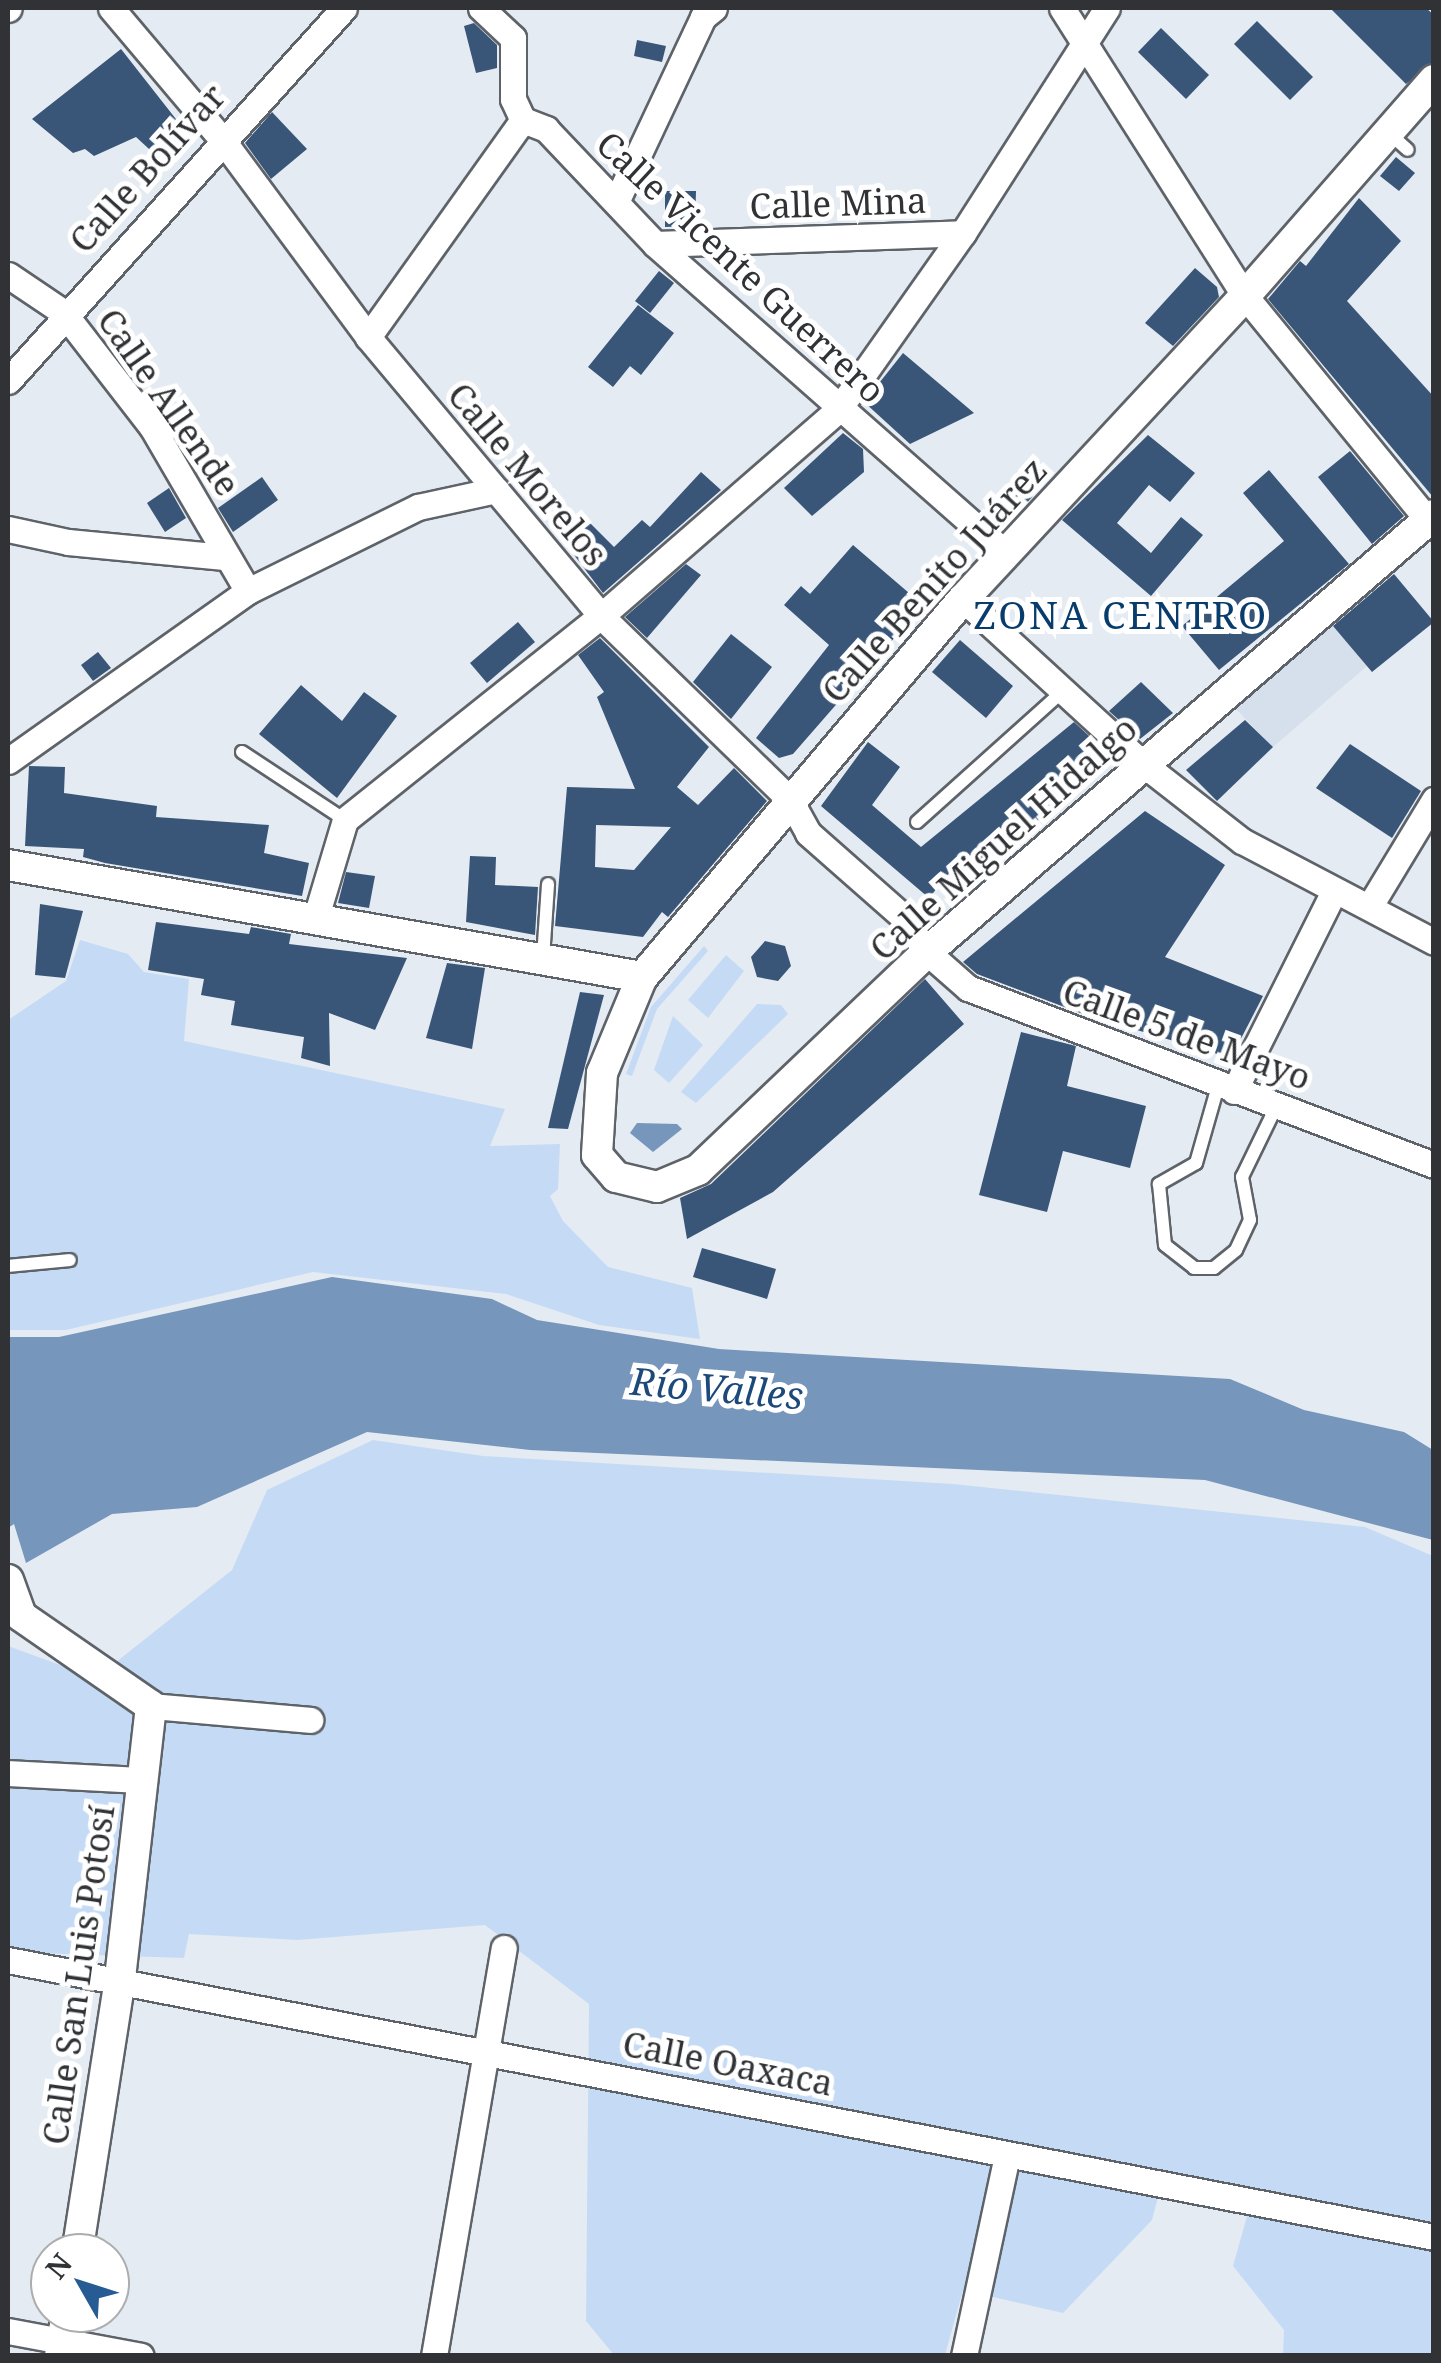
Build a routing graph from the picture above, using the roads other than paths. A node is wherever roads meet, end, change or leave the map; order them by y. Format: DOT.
graph roads {
  1 [pos="111,8"];
  2 [pos="344,8"];
  3 [pos="481,8"];
  4 [pos="714,8"];
  5 [pos="1062,8"];
  6 [pos="1107,8"];
  7 [pos="1084,40"];
  8 [pos="1434,80"];
  9 [pos="523,120"];
  10 [pos="222,138"];
  11 [pos="617,200"];
  12 [pos="963,233"];
  13 [pos="655,244"];
  14 [pos="8,275"];
  15 [pos="1245,296"];
  16 [pos="63,312"];
  17 [pos="368,337"];
  18 [pos="8,381"];
  19 [pos="838,410"];
  20 [pos="496,490"];
  21 [pos="1432,520"];
  22 [pos="8,529"];
  23 [pos="1005,552"];
  24 [pos="224,557"];
  25 [pos="248,591"];
  26 [pos="963,599"];
  27 [pos="601,616"];
  28 [pos="1064,690"];
  29 [pos="242,752"];
  30 [pos="8,761"];
  31 [pos="1142,762"];
  32 [pos="790,800"];
  33 [pos="1434,800"];
  34 [pos="346,820"];
  35 [pos="917,822"];
  36 [pos="8,865"];
  37 [pos="548,884"];
  38 [pos="1334,890"];
  39 [pos="1371,904"];
  40 [pos="315,920"];
  41 [pos="1434,942"];
  42 [pos="927,952"];
  43 [pos="543,960"];
  44 [pos="642,977"];
  45 [pos="1226,1088"];
  46 [pos="1278,1104"];
  47 [pos="1434,1164"];
  48 [pos="616,1177"];
  49 [pos="70,1260"];
  50 [pos="8,1266"];
  51 [pos="8,1580"];
  52 [pos="151,1706"];
  53 [pos="310,1720"];
  54 [pos="8,1773"];
  55 [pos="142,1780"];
  56 [pos="504,1948"];
  57 [pos="8,1960"];
  58 [pos="120,1979"];
  59 [pos="484,2049"];
  60 [pos="1008,2155"];
  61 [pos="80,2233"];
  62 [pos="1434,2238"];
  63 [pos="8,2331"];
  64 [pos="64,2336"];
  65 [pos="141,2356"];
  66 [pos="434,2356"];
  67 [pos="964,2356"];
  1 -- 10 [label="street, Calle Morelos"];
  2 -- 10 [label="street, Calle Bolívar"];
  3 -- 9 [label="street"];
  4 -- 11 [label="street"];
  5 -- 7 [label="street"];
  6 -- 7 [label="street"];
  7 -- 12 [label="street"];
  7 -- 15 [label="street"];
  8 -- 15 [label="street, Calle Benito Juárez"];
  9 -- 11 [label="street, Calle Vicente Guerrero"];
  9 -- 17 [label="street"];
  10 -- 16 [label="street, Calle Bolívar"];
  10 -- 17 [label="street, Calle Morelos"];
  11 -- 13 [label="street, Calle Vicente Guerrero"];
  12 -- 13 [label="street, Calle Mina"];
  12 -- 19 [label="street"];
  13 -- 19 [label="street, Calle Vicente Guerrero"];
  14 -- 16 [label="street, Calle Allende"];
  15 -- 21 [label="street"];
  15 -- 23 [label="street, Calle Benito Juárez"];
  16 -- 18 [label="street, Calle Bolívar"];
  16 -- 24 [label="street, Calle Allende"];
  17 -- 20 [label="street, Calle Morelos"];
  19 -- 23 [label="street, Calle Vicente Guerrero"];
  19 -- 27 [label="street"];
  20 -- 25 [label="street"];
  20 -- 27 [label="street, Calle Morelos"];
  21 -- 31 [label="street, Calle Miguel Hidalgo"];
  22 -- 24 [label="street"];
  23 -- 26 [label="street, Calle Benito Juárez"];
  24 -- 25 [label="street, Calle Allende"];
  25 -- 30 [label="street"];
  26 -- 28 [label="street"];
  26 -- 32 [label="street, Calle Benito Juárez"];
  27 -- 32 [label="street, Calle Morelos"];
  27 -- 34 [label="street"];
  28 -- 31 [label="street"];
  28 -- 35 [label="lane"];
  29 -- 34 [label="lane"];
  31 -- 38 [label="street"];
  31 -- 42 [label="street, Calle Miguel Hidalgo"];
  32 -- 42 [label="street, Calle Morelos"];
  32 -- 44 [label="street, Calle Benito Juárez"];
  33 -- 39 [label="street"];
  34 -- 40 [label="street"];
  36 -- 40 [label="street"];
  37 -- 43 [label="lane"];
  38 -- 39 [label="street"];
  38 -- 45 [label="street"];
  39 -- 41 [label="street"];
  40 -- 43 [label="street"];
  42 -- 45 [label="street, Calle 5 de Mayo"];
  42 -- 48 [label="street, Calle Miguel Hidalgo"];
  43 -- 44 [label="street"];
  44 -- 48 [label="street, Calle Benito Juárez"];
  45 -- 46 [label="street, Calle 5 de Mayo"];
  45 -- 46 [label="lane"];
  46 -- 47 [label="street, Calle 5 de Mayo"];
  49 -- 50 [label="lane"];
  51 -- 52 [label="street"];
  52 -- 53 [label="street"];
  52 -- 55 [label="street, Calle San Luis Potosí"];
  54 -- 55 [label="street"];
  55 -- 58 [label="street, Calle San Luis Potosí"];
  56 -- 59 [label="street"];
  57 -- 58 [label="street, Calle Oaxaca"];
  58 -- 59 [label="street, Calle Oaxaca"];
  58 -- 61 [label="street, Calle San Luis Potosí"];
  59 -- 60 [label="street, Calle Oaxaca"];
  59 -- 66 [label="street"];
  60 -- 62 [label="street, Calle Oaxaca"];
  60 -- 67 [label="street"];
  63 -- 64 [label="street"];
  64 -- 65 [label="street"];
}
